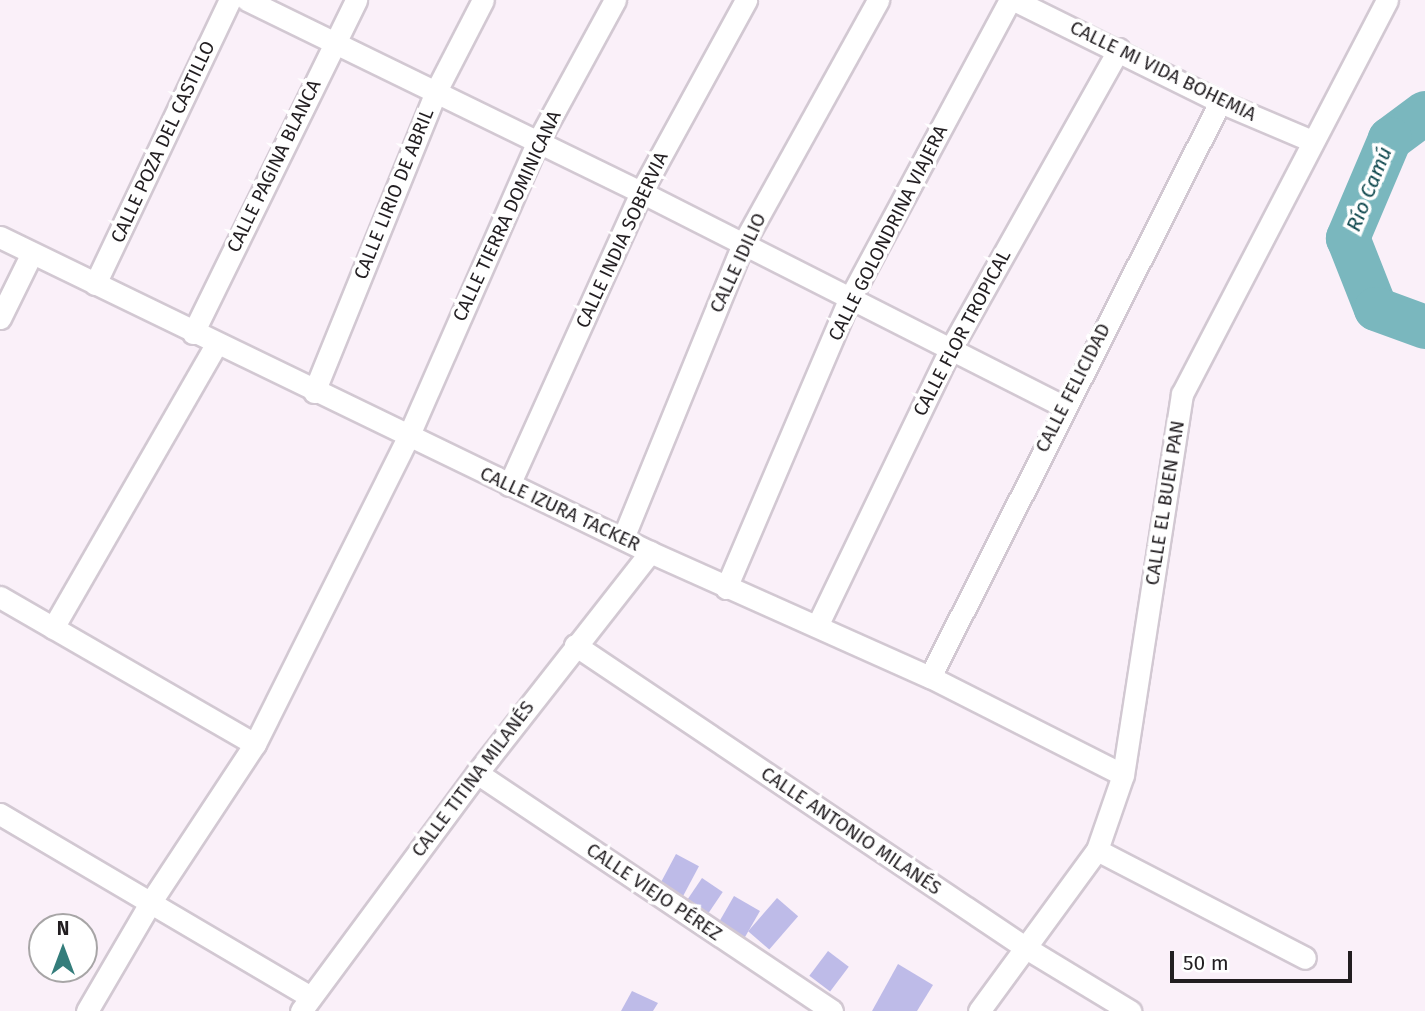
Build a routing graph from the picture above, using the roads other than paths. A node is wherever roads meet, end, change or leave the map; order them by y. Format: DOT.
graph roads {
  1 [pos="230,0"];
  2 [pos="247,0"];
  3 [pos="356,0"];
  4 [pos="484,0"];
  5 [pos="615,0"];
  6 [pos="746,0"];
  7 [pos="878,0"];
  8 [pos="1012,0"];
  9 [pos="1387,0"];
  10 [pos="335,41"];
  11 [pos="1118,49"];
  12 [pos="436,91"];
  13 [pos="1220,102"];
  14 [pos="1312,141"];
  15 [pos="537,143"];
  16 [pos="641,192"];
  17 [pos="0,237"];
  18 [pos="743,244"];
  19 [pos="32,253"];
  20 [pos="95,284"];
  21 [pos="849,300"];
  22 [pos="0,318"];
  23 [pos="193,332"];
  24 [pos="216,345"];
  25 [pos="950,350"];
  26 [pos="314,392"];
  27 [pos="1063,406"];
  28 [pos="408,437"];
  29 [pos="509,485"];
  30 [pos="623,538"];
  31 [pos="650,552"];
  32 [pos="726,587"];
  33 [pos="0,597"];
  34 [pos="818,624"];
  35 [pos="53,628"];
  36 [pos="575,645"];
  37 [pos="930,677"];
  38 [pos="255,744"];
  39 [pos="477,773"];
  40 [pos="1124,775"];
  41 [pos="0,814"];
  42 [pos="1097,850"];
  43 [pos="150,903"];
  44 [pos="1026,948"];
  45 [pos="1305,958"];
  46 [pos="304,1004"];
  47 [pos="87,1011"];
  48 [pos="832,1011"];
  49 [pos="979,1011"];
  50 [pos="1130,1011"];
  1 -- 20 [label="street, CALLE POZA DEL CASTILLO"];
  2 -- 10 [label="street"];
  3 -- 10 [label="street, CALLE PAGINA BLANCA"];
  4 -- 12 [label="street, CALLE LIRIO DE ABRIL"];
  5 -- 15 [label="street, CALLE TIERRA DOMINICANA"];
  6 -- 16 [label="street, CALLE INDIA SOBERVIA"];
  7 -- 18 [label="street, CALLE IDILIO"];
  8 -- 11 [label="street, CALLE MI VIDA BOHEMIA"];
  8 -- 21 [label="street, CALLE GOLONDRINA VIAJERA"];
  9 -- 14 [label="street, CALLE EL BUEN PAN"];
  10 -- 12 [label="street"];
  10 -- 23 [label="street, CALLE PAGINA BLANCA"];
  11 -- 13 [label="street, CALLE MI VIDA BOHEMIA"];
  11 -- 25 [label="street, CALLE FLOR TROPICAL"];
  12 -- 15 [label="street"];
  12 -- 26 [label="street, CALLE LIRIO DE ABRIL"];
  13 -- 14 [label="street, CALLE MI VIDA BOHEMIA"];
  13 -- 27 [label="street, CALLE FELICIDAD"];
  14 -- 40 [label="street, CALLE EL BUEN PAN"];
  15 -- 16 [label="street"];
  15 -- 28 [label="street, CALLE TIERRA DOMINICANA"];
  16 -- 18 [label="street"];
  16 -- 29 [label="street, CALLE INDIA SOBERVIA"];
  17 -- 19 [label="street, CALLE IZURA TACKER"];
  18 -- 21 [label="street"];
  18 -- 30 [label="street, CALLE IDILIO"];
  19 -- 20 [label="street, CALLE IZURA TACKER"];
  19 -- 22 [label="street"];
  20 -- 23 [label="street, CALLE IZURA TACKER"];
  21 -- 25 [label="street"];
  21 -- 32 [label="street, CALLE GOLONDRINA VIAJERA"];
  23 -- 24 [label="street, CALLE IZURA TACKER"];
  24 -- 26 [label="street, CALLE IZURA TACKER"];
  24 -- 35 [label="street"];
  25 -- 27 [label="street"];
  25 -- 34 [label="street, CALLE FLOR TROPICAL"];
  26 -- 28 [label="street, CALLE IZURA TACKER"];
  27 -- 37 [label="street, CALLE FELICIDAD"];
  28 -- 29 [label="street, CALLE IZURA TACKER"];
  28 -- 38 [label="street, CALLE TIERRA DOMINICANA"];
  29 -- 30 [label="street, CALLE IZURA TACKER"];
  30 -- 31 [label="street, CALLE IZURA TACKER"];
  31 -- 32 [label="street, CALLE IZURA TACKER"];
  31 -- 36 [label="street, CALLE TITINA MILANÉS"];
  32 -- 34 [label="street, CALLE IZURA TACKER"];
  33 -- 35 [label="street"];
  34 -- 37 [label="street, CALLE IZURA TACKER"];
  35 -- 38 [label="street"];
  36 -- 39 [label="street, CALLE TITINA MILANÉS"];
  36 -- 44 [label="street, CALLE ANTONIO MILANÉS"];
  37 -- 40 [label="street, CALLE IZURA TACKER"];
  38 -- 43 [label="street, CALLE TIERRA DOMINICANA"];
  39 -- 46 [label="street, CALLE TITINA MILANÉS"];
  39 -- 48 [label="street, CALLE VIEJO PÉREZ"];
  40 -- 42 [label="street, CALLE EL BUEN PAN"];
  41 -- 43 [label="street"];
  42 -- 44 [label="street, CALLE EL BUEN PAN"];
  42 -- 45 [label="street"];
  43 -- 46 [label="street"];
  43 -- 47 [label="street, CALLE TIERRA DOMINICANA"];
  44 -- 49 [label="street, CALLE EL BUEN PAN"];
  44 -- 50 [label="street, CALLE ANTONIO MILANÉS"];
}
